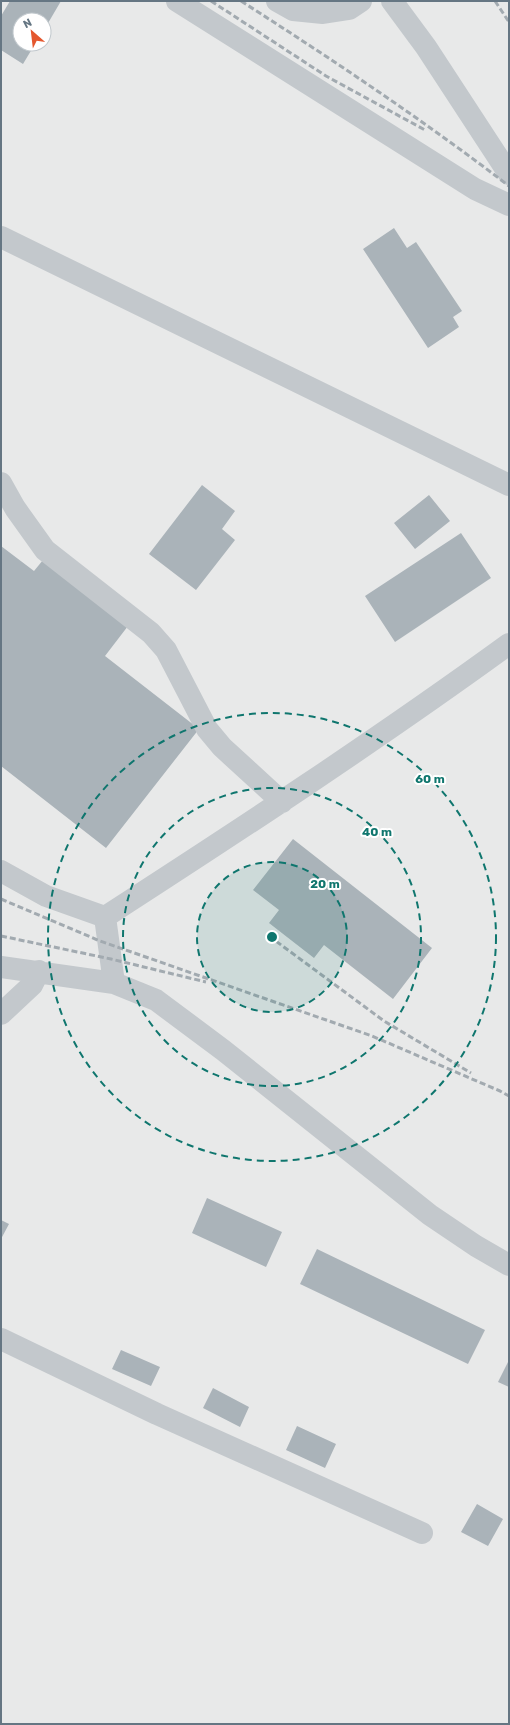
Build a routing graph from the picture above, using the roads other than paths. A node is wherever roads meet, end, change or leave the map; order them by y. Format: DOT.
graph roads {
  1 [pos="177,1"];
  2 [pos="276,1"];
  3 [pos="361,1"];
  4 [pos="392,1"];
  5 [pos="509,174"];
  6 [pos="509,205"];
  7 [pos="1,237"];
  8 [pos="1,483"];
  9 [pos="509,485"];
  10 [pos="509,644"];
  11 [pos="282,802"];
  12 [pos="1,871"];
  13 [pos="105,917"];
  14 [pos="1,966"];
  15 [pos="39,971"];
  16 [pos="114,983"];
  17 [pos="1,1014"];
  18 [pos="509,1265"];
  19 [pos="1,1339"];
  20 [pos="422,1533"];
  1 -- 6 [label="street"];
  2 -- 3 [label="street"];
  4 -- 5 [label="street"];
  7 -- 9 [label="street"];
  8 -- 11 [label="street"];
  10 -- 11 [label="street"];
  11 -- 13 [label="street"];
  12 -- 13 [label="street"];
  13 -- 16 [label="street"];
  14 -- 15 [label="street"];
  15 -- 16 [label="street"];
  15 -- 17 [label="street"];
  16 -- 18 [label="street"];
  19 -- 20 [label="street"];
}
